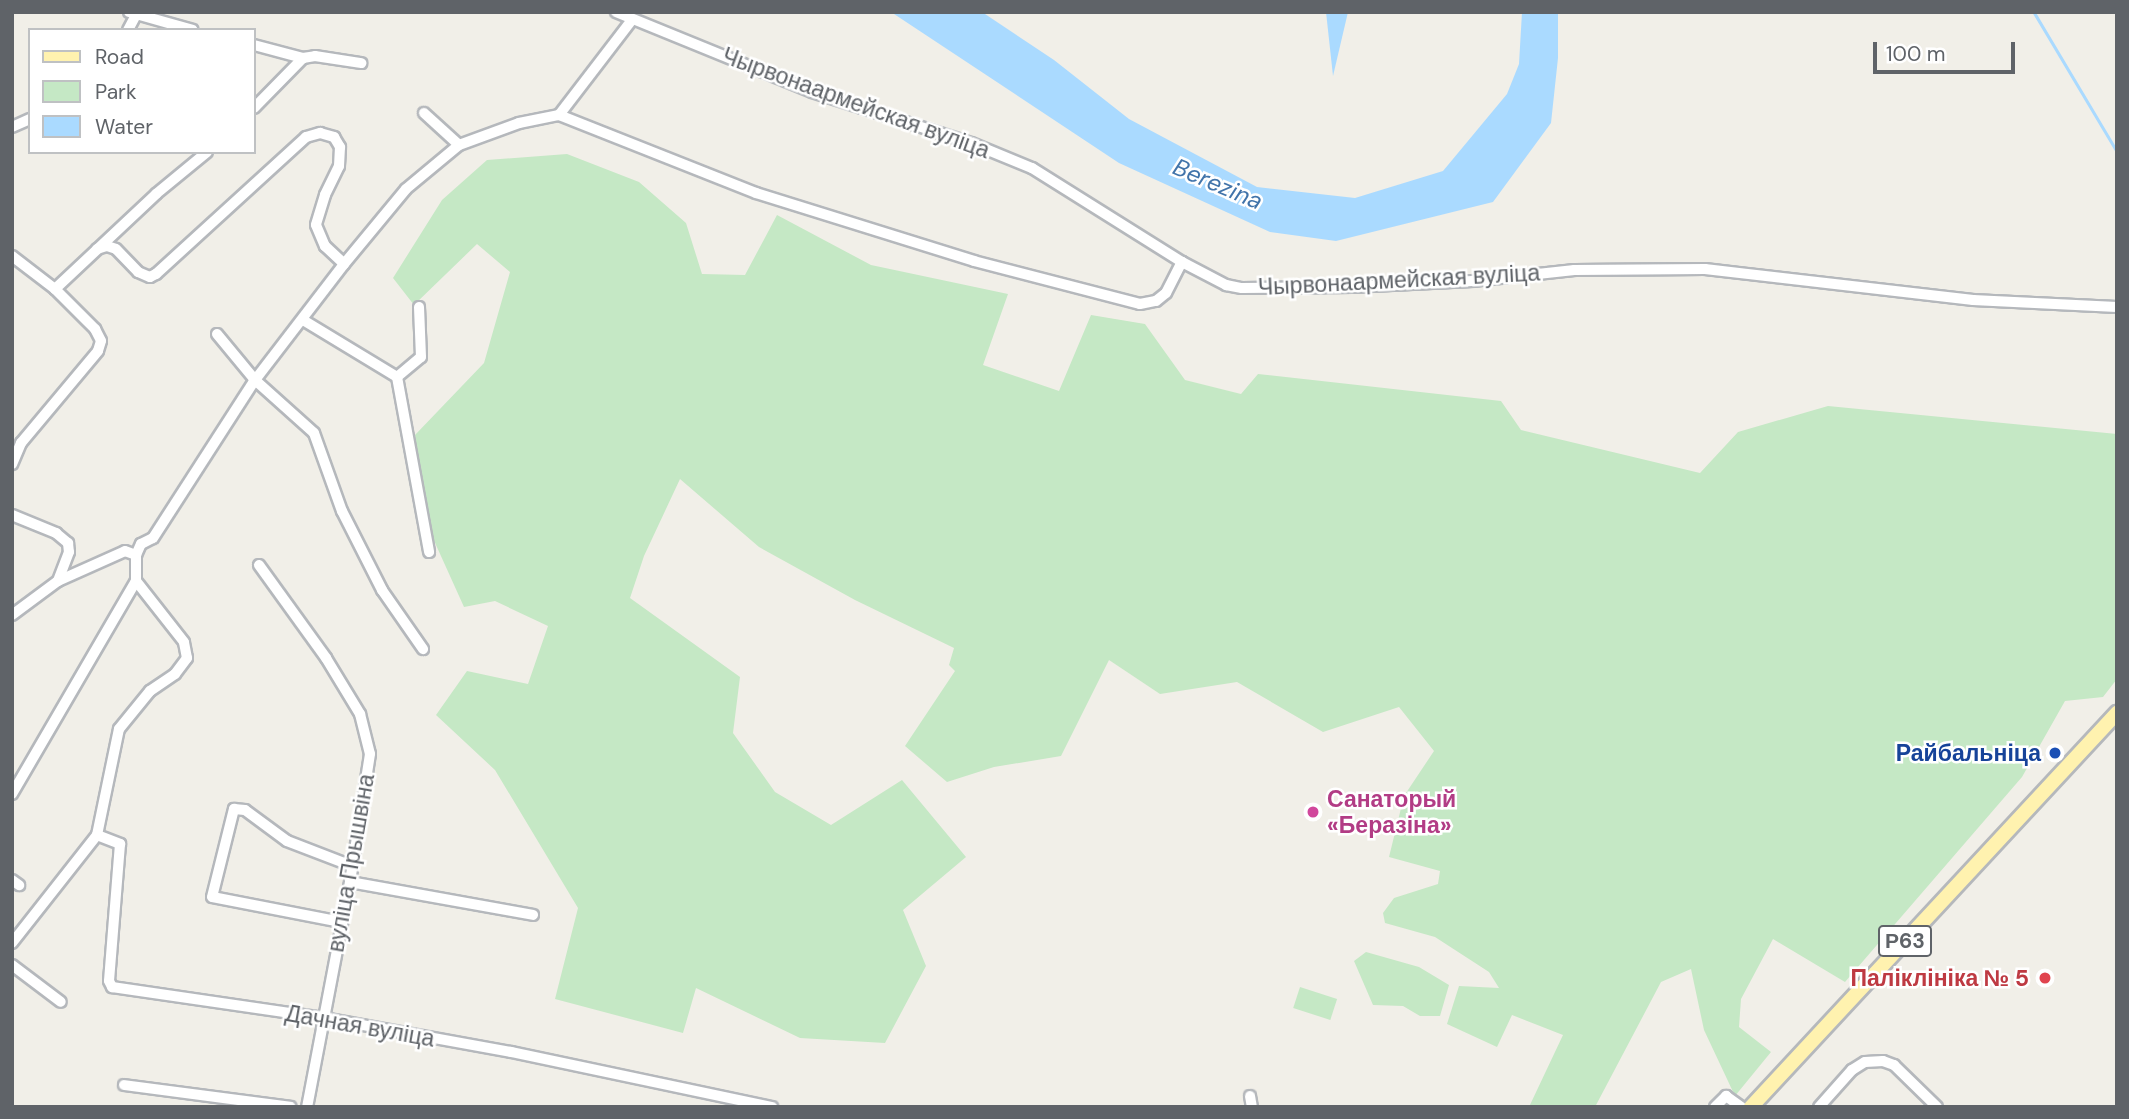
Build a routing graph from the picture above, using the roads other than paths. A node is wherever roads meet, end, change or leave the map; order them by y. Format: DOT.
graph roads {
  1 [pos="615,12"];
  2 [pos="133,14"];
  3 [pos="632,20"];
  4 [pos="186,28"];
  5 [pos="256,46"];
  6 [pos="303,58"];
  7 [pos="361,63"];
  8 [pos="256,105"];
  9 [pos="424,113"];
  10 [pos="559,115"];
  11 [pos="28,120"];
  12 [pos="12,127"];
  13 [pos="459,145"];
  14 [pos="206,154"];
  15 [pos="97,249"];
  16 [pos="12,256"];
  17 [pos="1182,262"];
  18 [pos="344,264"];
  19 [pos="55,289"];
  20 [pos="419,307"];
  21 [pos="2117,307"];
  22 [pos="303,320"];
  23 [pos="218,334"];
  24 [pos="397,377"];
  25 [pos="254,380"];
  26 [pos="17,440"];
  27 [pos="12,464"];
  28 [pos="12,514"];
  29 [pos="429,552"];
  30 [pos="136,555"];
  31 [pos="259,565"];
  32 [pos="58,581"];
  33 [pos="135,581"];
  34 [pos="12,615"];
  35 [pos="423,649"];
  36 [pos="2117,713"];
  37 [pos="12,794"];
  38 [pos="97,835"];
  39 [pos="352,866"];
  40 [pos="350,882"];
  41 [pos="533,915"];
  42 [pos="341,922"];
  43 [pos="12,943"];
  44 [pos="12,965"];
  45 [pos="61,1002"];
  46 [pos="324,1018"];
  47 [pos="124,1086"];
  48 [pos="750,1104"];
  49 [pos="291,1107"];
  50 [pos="307,1107"];
  51 [pos="772,1107"];
  52 [pos="1715,1107"];
  53 [pos="1741,1107"];
  54 [pos="1751,1107"];
  55 [pos="1819,1107"];
  56 [pos="1937,1107"];
  1 -- 3 [label="street, Чырвонаармейская вуліца"];
  2 -- 4 [label="street"];
  3 -- 10 [label="street"];
  3 -- 17 [label="street, Чырвонаармейская вуліца"];
  5 -- 6 [label="street"];
  6 -- 7 [label="street"];
  6 -- 8 [label="street"];
  9 -- 13 [label="street"];
  10 -- 13 [label="street"];
  10 -- 17 [label="street"];
  11 -- 12 [label="street"];
  13 -- 18 [label="street"];
  14 -- 15 [label="street"];
  15 -- 18 [label="street"];
  15 -- 19 [label="street"];
  16 -- 19 [label="street"];
  17 -- 21 [label="street, Чырвонаармейская вуліца"];
  18 -- 22 [label="street"];
  19 -- 26 [label="street"];
  20 -- 24 [label="street"];
  22 -- 24 [label="street"];
  22 -- 25 [label="street"];
  23 -- 25 [label="street"];
  24 -- 29 [label="street"];
  25 -- 30 [label="street"];
  25 -- 35 [label="street"];
  26 -- 27 [label="street"];
  28 -- 32 [label="street"];
  30 -- 32 [label="street"];
  30 -- 33 [label="street"];
  31 -- 39 [label="street, вуліца Прышвіна"];
  32 -- 34 [label="street"];
  33 -- 37 [label="street"];
  33 -- 38 [label="street"];
  36 -- 54 [label="main road, Р63"];
  38 -- 43 [label="street"];
  38 -- 46 [label="street, Дачная вуліца"];
  39 -- 40 [label="street, вуліца Прышвіна"];
  39 -- 42 [label="street"];
  40 -- 41 [label="street"];
  40 -- 42 [label="street, вуліца Прышвіна"];
  42 -- 46 [label="street, вуліца Прышвіна"];
  44 -- 45 [label="street"];
  46 -- 48 [label="street, Дачная вуліца"];
  46 -- 50 [label="street, вуліца Прышвіна"];
  47 -- 49 [label="street"];
  48 -- 51 [label="street, Дачная вуліца"];
  52 -- 53 [label="street"];
  55 -- 56 [label="street"];
}
